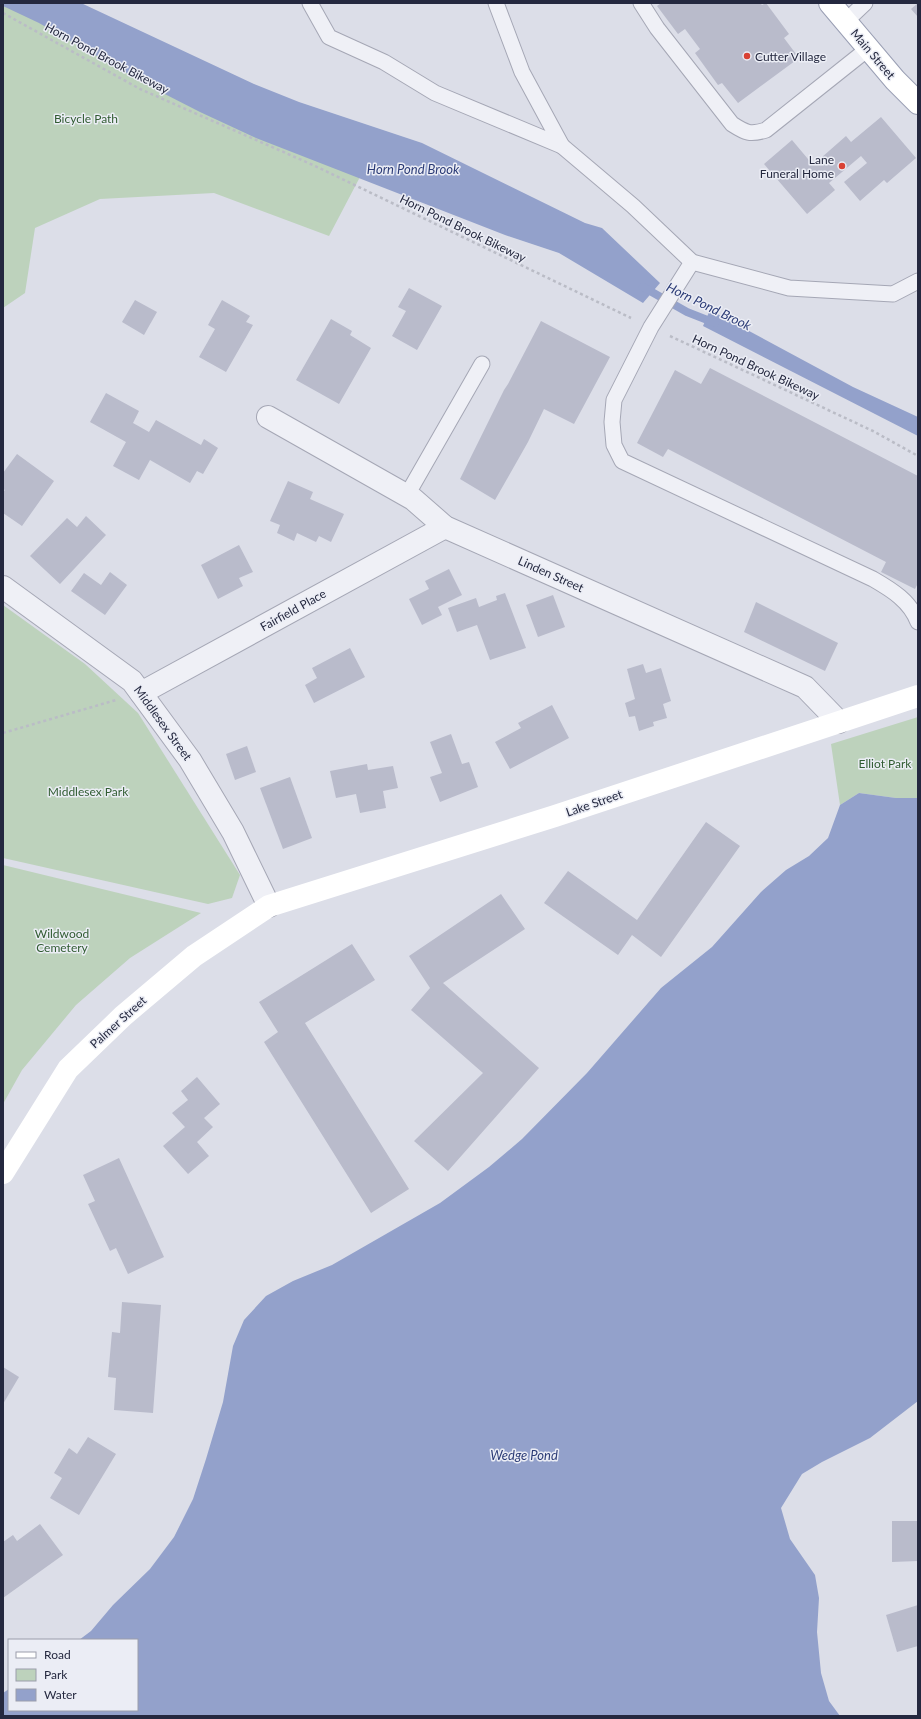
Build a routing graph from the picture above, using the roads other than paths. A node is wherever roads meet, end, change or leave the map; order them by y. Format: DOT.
graph roads {
  1 [pos="310,3"];
  2 [pos="496,3"];
  3 [pos="641,3"];
  4 [pos="830,3"];
  5 [pos="865,3"];
  6 [pos="846,22"];
  7 [pos="868,48"];
  8 [pos="917,100"];
  9 [pos="562,146"];
  10 [pos="692,262"];
  11 [pos="918,281"];
  12 [pos="482,364"];
  13 [pos="268,417"];
  14 [pos="407,495"];
  15 [pos="445,527"];
  16 [pos="3,587"];
  17 [pos="918,622"];
  18 [pos="141,693"];
  19 [pos="918,696"];
  20 [pos="839,722"];
  21 [pos="269,906"];
  22 [pos="3,1173"];
  1 -- 9 [label="lane"];
  2 -- 9 [label="lane"];
  3 -- 7 [label="lane"];
  4 -- 6 [label="street, Main Street"];
  5 -- 6 [label="lane"];
  6 -- 7 [label="street, Main Street"];
  7 -- 8 [label="street, Main Street"];
  9 -- 10 [label="lane"];
  10 -- 11 [label="lane"];
  10 -- 17 [label="lane"];
  12 -- 14 [label="lane"];
  13 -- 14 [label="street, Linden Street"];
  14 -- 15 [label="street, Linden Street"];
  15 -- 18 [label="street, Fairfield Place"];
  15 -- 20 [label="street, Linden Street"];
  16 -- 18 [label="street, Middlesex Street"];
  18 -- 21 [label="street, Middlesex Street"];
  19 -- 20 [label="street, Lake Street"];
  20 -- 21 [label="street, Lake Street"];
  21 -- 22 [label="street, Palmer Street"];
}
